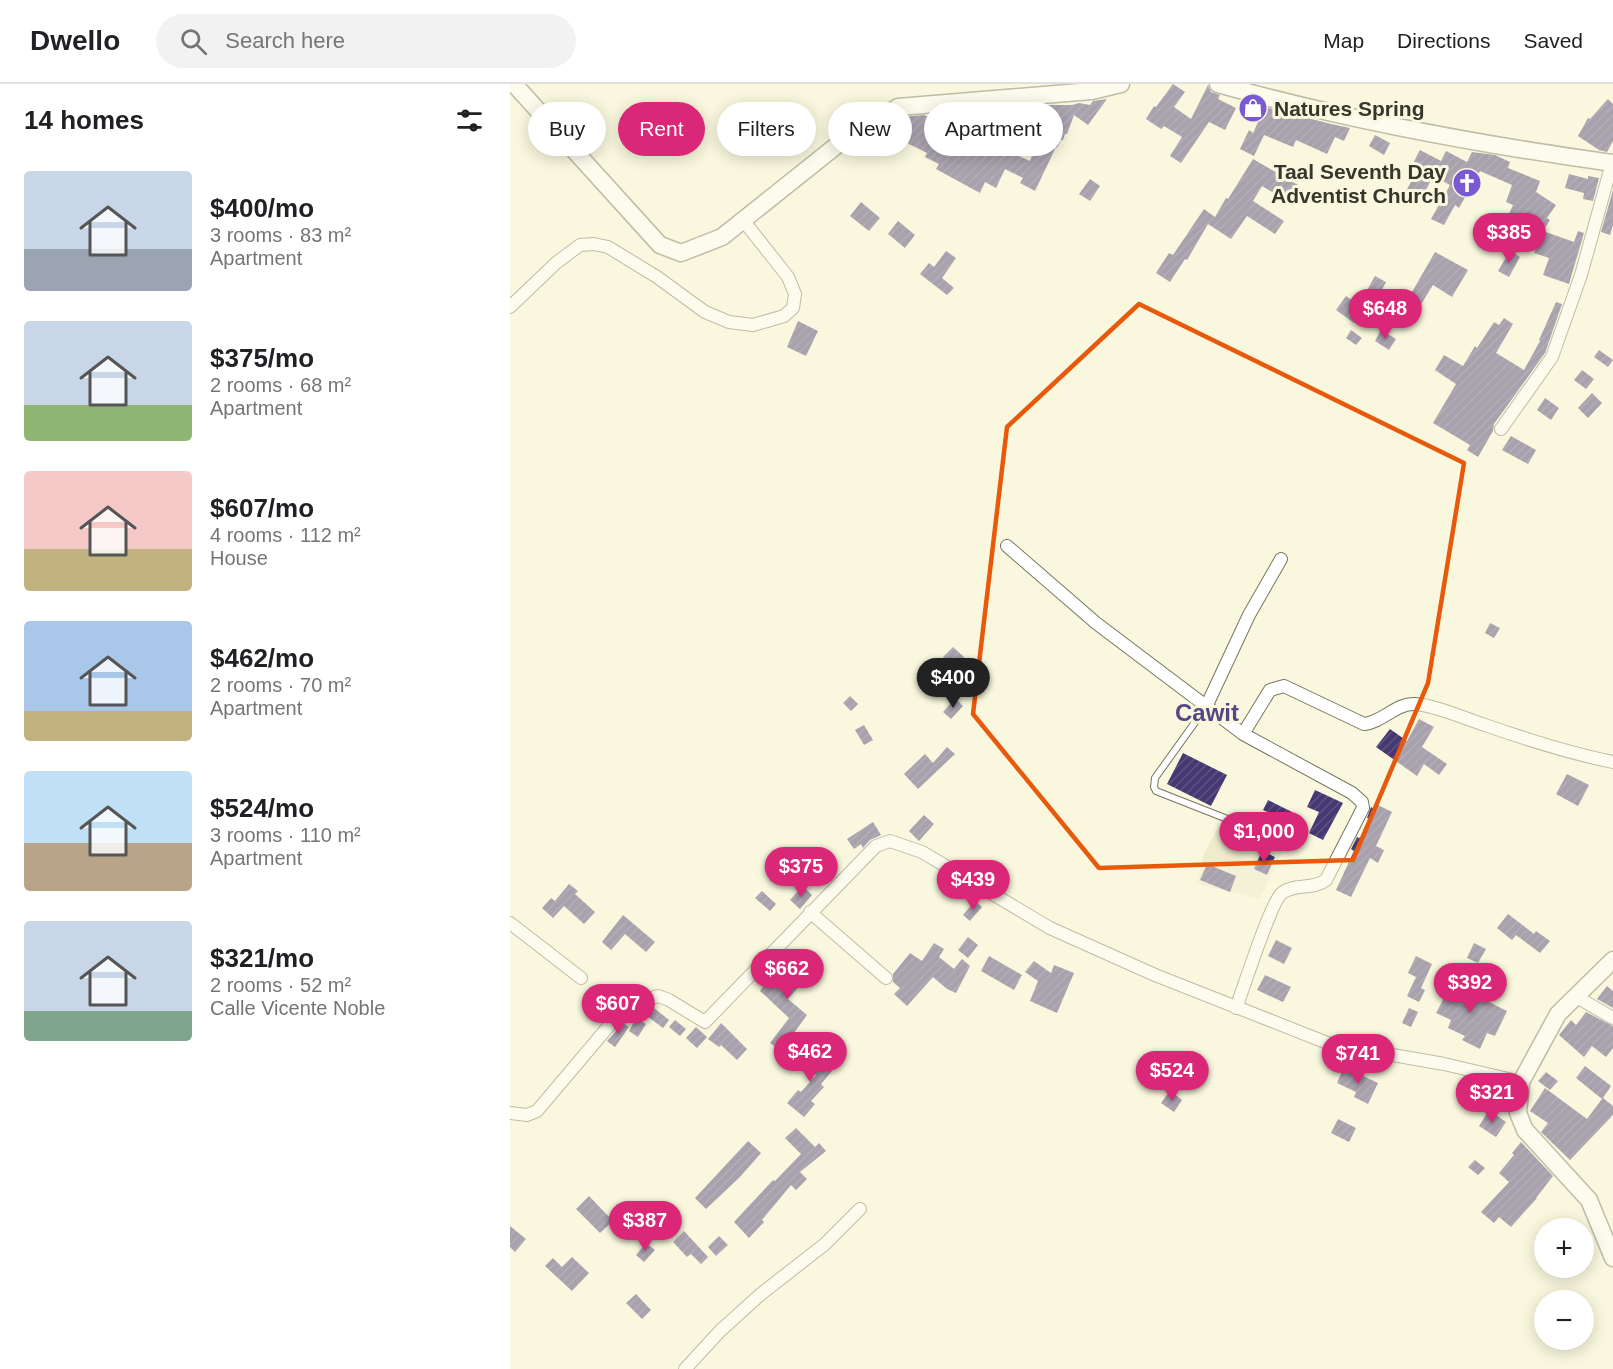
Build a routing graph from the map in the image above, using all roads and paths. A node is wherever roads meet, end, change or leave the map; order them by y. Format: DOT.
graph roads {
  1 [pos="514,84"];
  2 [pos="1121,84"];
  3 [pos="1218,84"];
  4 [pos="1612,163"];
  5 [pos="743,220"];
  6 [pos="510,307"];
  7 [pos="1501,429"];
  8 [pos="1007,546"];
  9 [pos="1281,559"];
  10 [pos="1206,707"];
  11 [pos="1243,734"];
  12 [pos="1613,762"];
  13 [pos="1263,833"];
  14 [pos="810,912"];
  15 [pos="510,923"];
  16 [pos="1613,960"];
  17 [pos="581,978"];
  18 [pos="886,978"];
  19 [pos="1575,996"];
  20 [pos="1236,1008"];
  21 [pos="1613,1018"];
  22 [pos="1521,1082"];
  23 [pos="510,1113"];
  24 [pos="860,1209"];
  25 [pos="1613,1258"];
  26 [pos="685,1369"];
  1 -- 5 [label="main road"];
  2 -- 5 [label="main road"];
  3 -- 4 [label="main road"];
  4 -- 7 [label="street"];
  5 -- 6 [label="street"];
  8 -- 10 [label="street"];
  9 -- 10 [label="street"];
  10 -- 11 [label="street"];
  10 -- 13 [label="lane"];
  11 -- 12 [label="street"];
  11 -- 20 [label="street"];
  14 -- 18 [label="street"];
  14 -- 20 [label="street"];
  14 -- 23 [label="street"];
  15 -- 17 [label="street"];
  16 -- 19 [label="main road"];
  19 -- 21 [label="street"];
  19 -- 22 [label="main road"];
  20 -- 22 [label="street"];
  22 -- 25 [label="main road"];
  24 -- 26 [label="street"];
}
